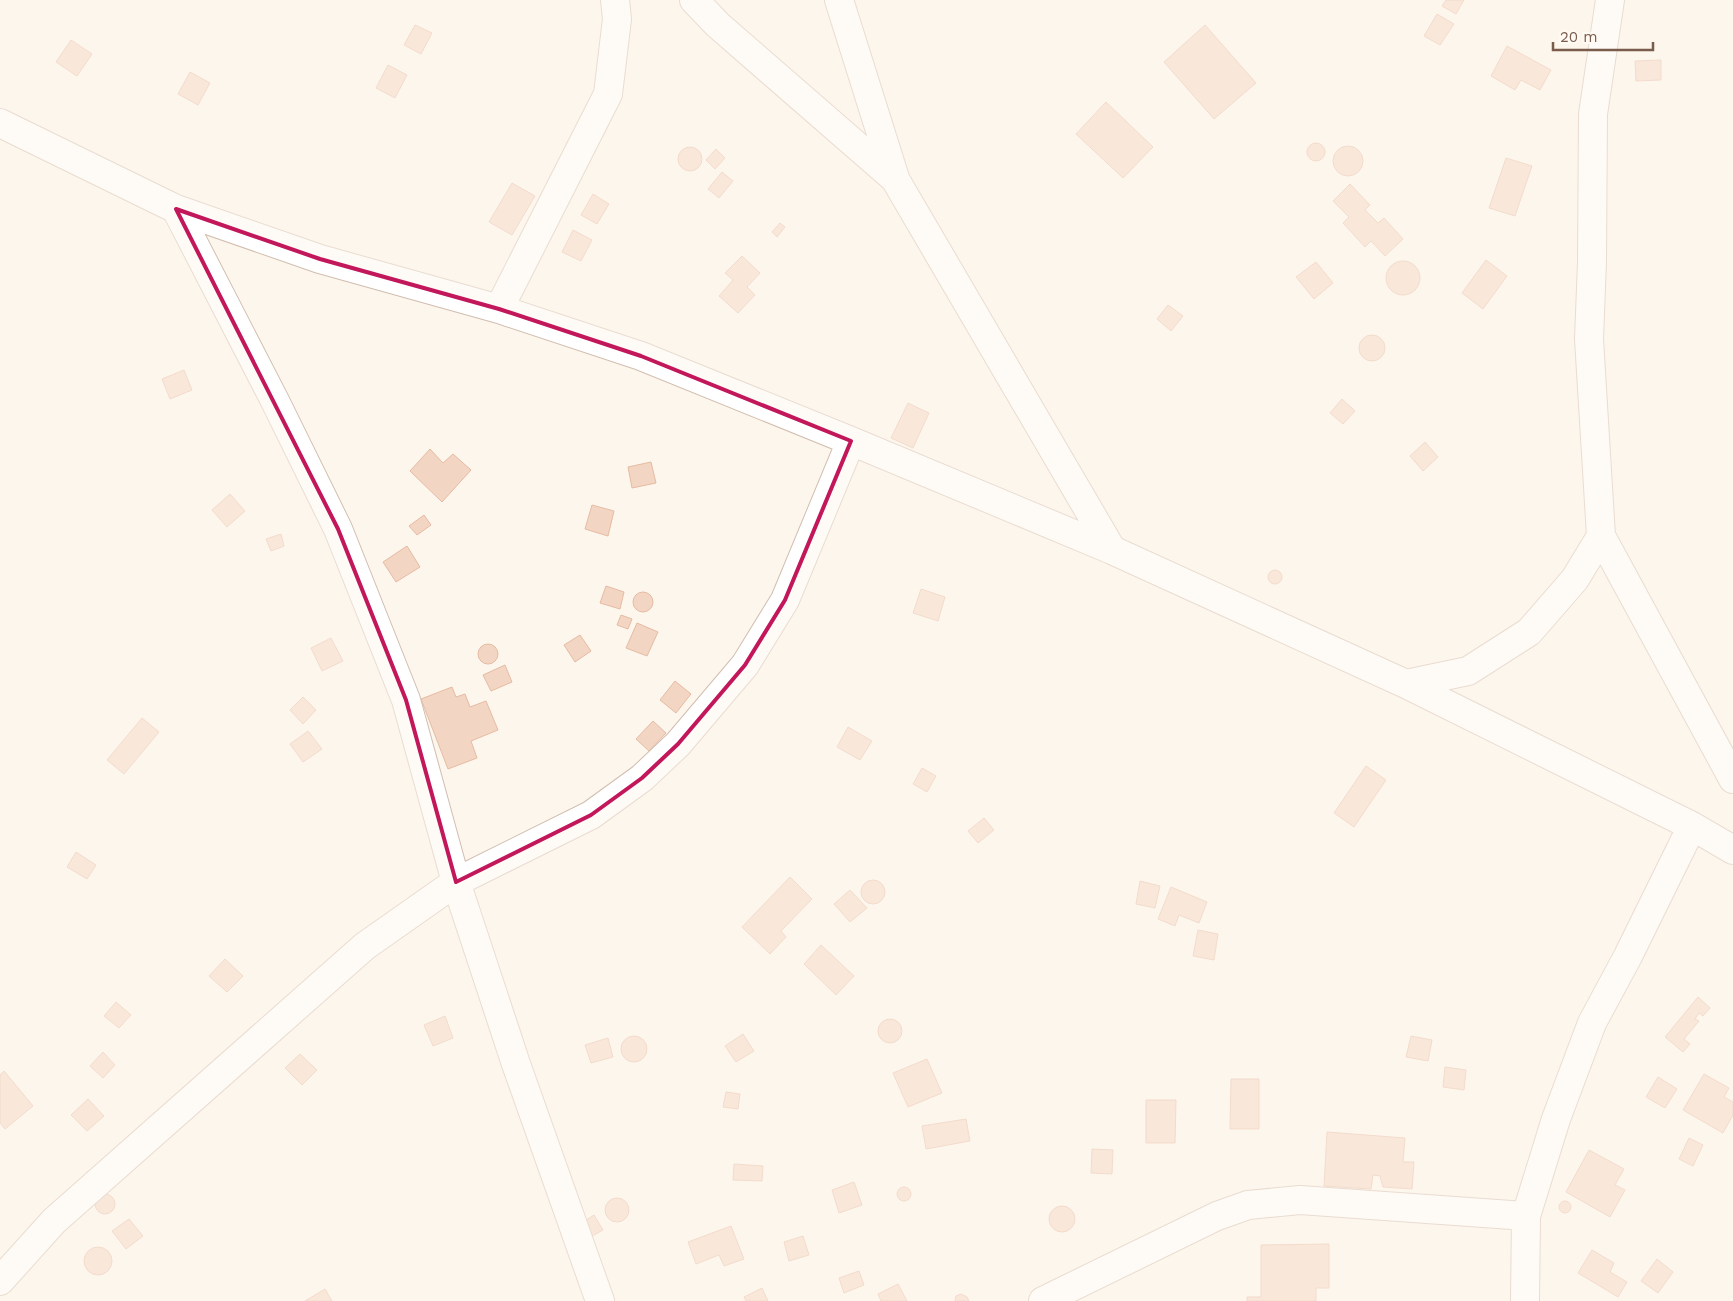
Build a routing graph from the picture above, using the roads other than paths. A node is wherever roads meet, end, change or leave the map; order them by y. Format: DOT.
graph roads {
  1 [pos="615,0"];
  2 [pos="694,0"];
  3 [pos="839,0"];
  4 [pos="1610,0"];
  5 [pos="0,123"];
  6 [pos="896,179"];
  7 [pos="176,209"];
  8 [pos="499,309"];
  9 [pos="851,441"];
  10 [pos="1601,536"];
  11 [pos="1112,550"];
  12 [pos="1406,684"];
  13 [pos="1733,779"];
  14 [pos="1692,826"];
  15 [pos="1733,850"];
  16 [pos="456,882"];
  17 [pos="1526,1216"];
  18 [pos="0,1281"];
  19 [pos="600,1301"];
  20 [pos="1043,1301"];
  21 [pos="1525,1301"];
  1 -- 8 [label="street"];
  2 -- 6 [label="street"];
  3 -- 6 [label="street"];
  4 -- 10 [label="street"];
  5 -- 7 [label="street"];
  6 -- 11 [label="street"];
  7 -- 8 [label="street"];
  7 -- 16 [label="street"];
  8 -- 9 [label="street"];
  9 -- 11 [label="street"];
  9 -- 16 [label="street"];
  10 -- 12 [label="street"];
  10 -- 13 [label="street"];
  11 -- 12 [label="street"];
  12 -- 14 [label="street"];
  14 -- 15 [label="street"];
  14 -- 17 [label="street"];
  16 -- 18 [label="street"];
  16 -- 19 [label="street"];
  17 -- 20 [label="street"];
  17 -- 21 [label="street"];
}
